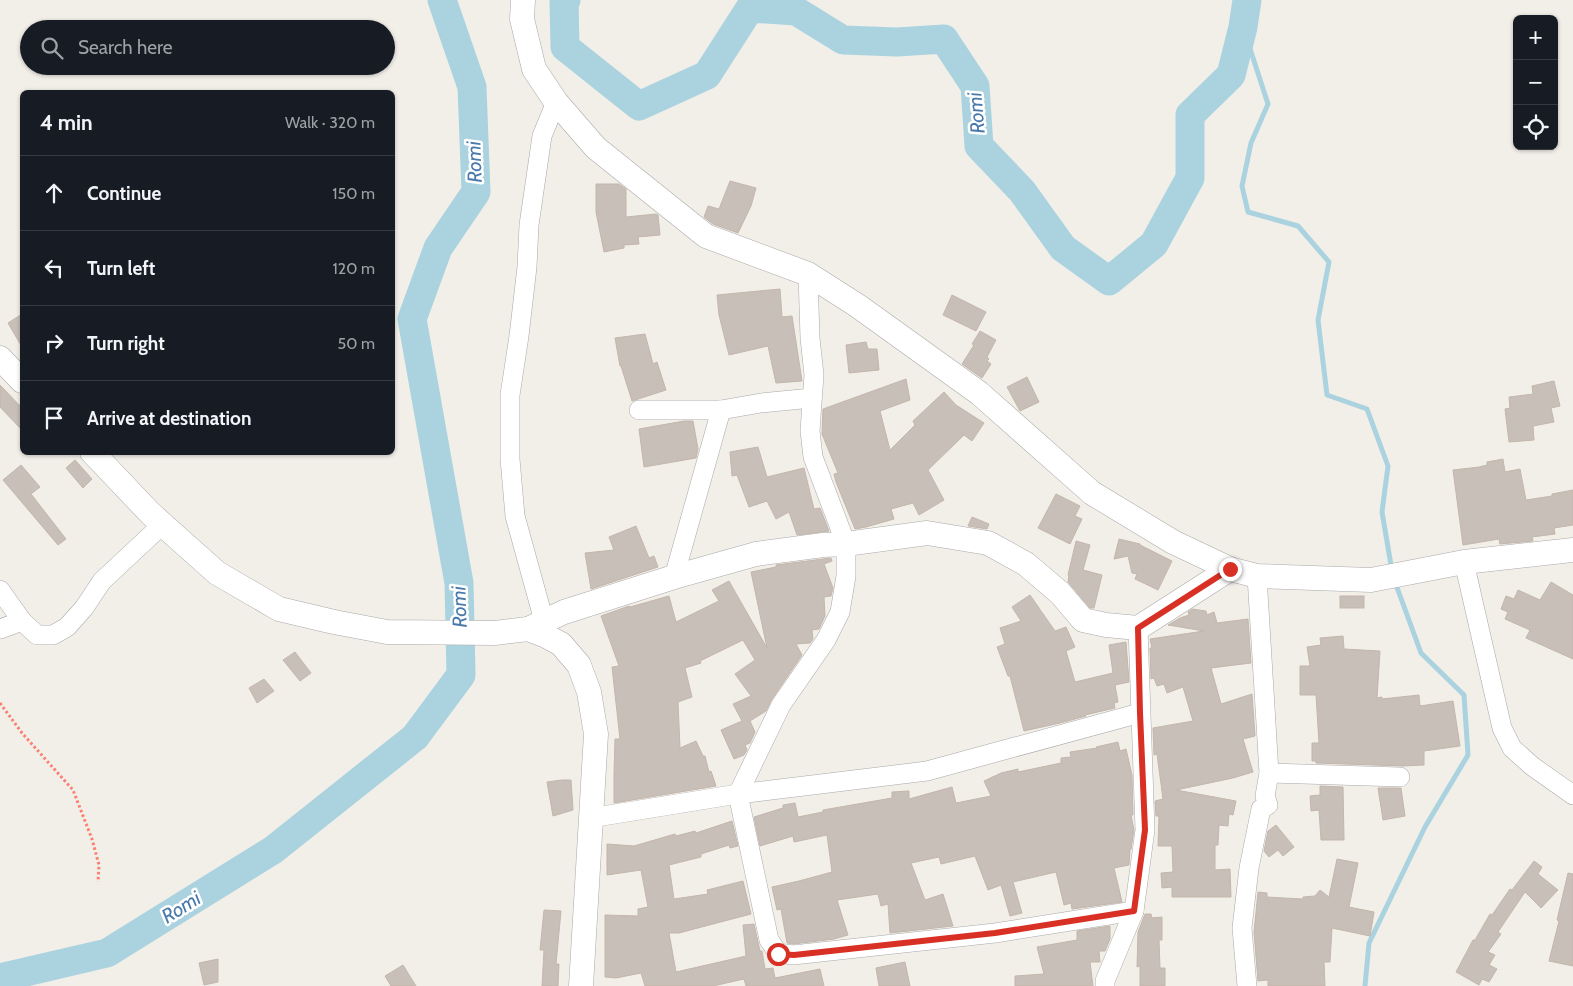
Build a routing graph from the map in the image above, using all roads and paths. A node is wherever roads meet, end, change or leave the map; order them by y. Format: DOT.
graph roads {
  1 [pos="523,0"];
  2 [pos="556,102"];
  3 [pos="808,274"];
  4 [pos="0,358"];
  5 [pos="20,379"];
  6 [pos="812,398"];
  7 [pos="639,410"];
  8 [pos="721,410"];
  9 [pos="95,455"];
  10 [pos="163,524"];
  11 [pos="846,544"];
  12 [pos="1573,550"];
  13 [pos="1464,562"];
  14 [pos="1230,569"];
  15 [pos="1258,576"];
  16 [pos="674,577"];
  17 [pos="0,590"];
  18 [pos="22,621"];
  19 [pos="536,625"];
  20 [pos="1138,628"];
  21 [pos="0,629"];
  22 [pos="0,703"];
  23 [pos="1140,713"];
  24 [pos="1269,773"];
  25 [pos="1400,777"];
  26 [pos="738,794"];
  27 [pos="1573,795"];
  28 [pos="590,818"];
  29 [pos="98,882"];
  30 [pos="1134,911"];
  31 [pos="581,986"];
  32 [pos="1105,986"];
  33 [pos="1247,986"];
  1 -- 2 [label="street"];
  2 -- 3 [label="street"];
  2 -- 19 [label="street"];
  3 -- 6 [label="street"];
  3 -- 14 [label="street"];
  4 -- 5 [label="street"];
  6 -- 8 [label="street"];
  6 -- 11 [label="street"];
  7 -- 8 [label="street"];
  8 -- 16 [label="street"];
  9 -- 10 [label="street"];
  10 -- 18 [label="street"];
  10 -- 19 [label="street"];
  11 -- 16 [label="street"];
  11 -- 20 [label="street"];
  11 -- 26 [label="street"];
  12 -- 13 [label="street"];
  13 -- 15 [label="street"];
  13 -- 27 [label="street"];
  14 -- 15 [label="street"];
  14 -- 20 [label="street"];
  15 -- 24 [label="street"];
  16 -- 19 [label="street"];
  17 -- 18 [label="street"];
  18 -- 21 [label="street"];
  19 -- 28 [label="street"];
  20 -- 23 [label="street"];
  22 -- 29 [label="path"];
  23 -- 26 [label="street"];
  23 -- 30 [label="street"];
  24 -- 25 [label="street"];
  24 -- 33 [label="street"];
  26 -- 28 [label="street"];
  26 -- 30 [label="street"];
  28 -- 31 [label="street"];
  30 -- 32 [label="street"];
}
